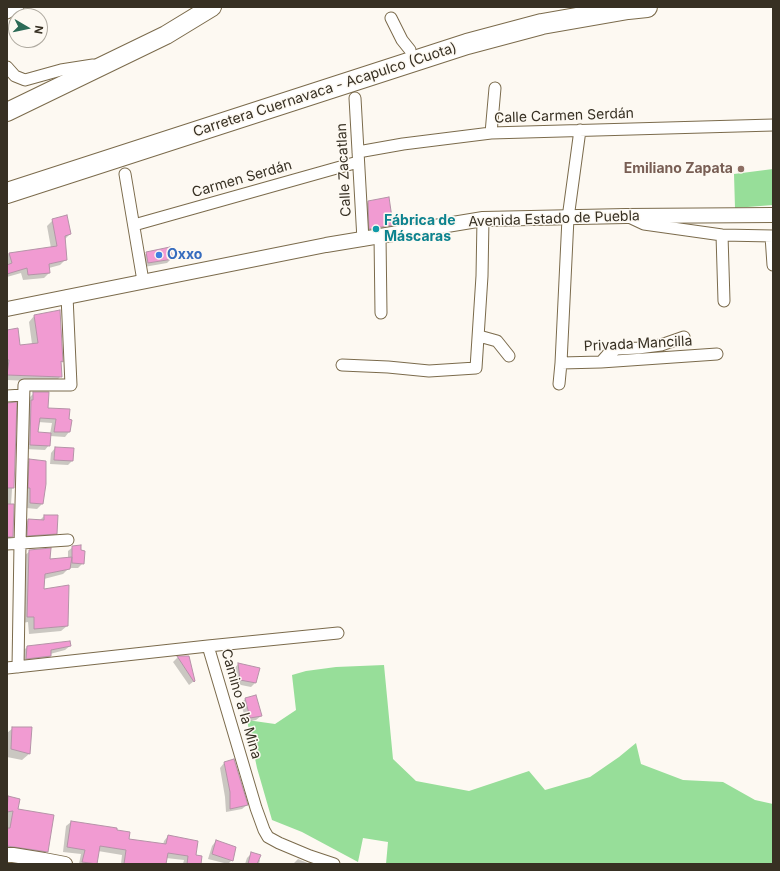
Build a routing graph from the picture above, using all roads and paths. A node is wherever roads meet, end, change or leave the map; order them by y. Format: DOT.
graph roads {
  1 [pos="18,7"];
  2 [pos="212,7"];
  3 [pos="571,7"];
  4 [pos="647,7"];
  5 [pos="7,13"];
  6 [pos="391,18"];
  7 [pos="410,50"];
  8 [pos="107,63"];
  9 [pos="7,67"];
  10 [pos="495,88"];
  11 [pos="356,98"];
  12 [pos="7,112"];
  13 [pos="773,125"];
  14 [pos="580,130"];
  15 [pos="491,133"];
  16 [pos="358,157"];
  17 [pos="125,174"];
  18 [pos="7,181"];
  19 [pos="7,193"];
  20 [pos="773,215"];
  21 [pos="626,216"];
  22 [pos="568,218"];
  23 [pos="483,219"];
  24 [pos="134,225"];
  25 [pos="722,235"];
  26 [pos="380,236"];
  27 [pos="772,236"];
  28 [pos="362,240"];
  29 [pos="773,265"];
  30 [pos="143,281"];
  31 [pos="67,296"];
  32 [pos="724,301"];
  33 [pos="7,308"];
  34 [pos="381,313"];
  35 [pos="479,336"];
  36 [pos="684,337"];
  37 [pos="717,354"];
  38 [pos="509,356"];
  39 [pos="601,362"];
  40 [pos="561,363"];
  41 [pos="342,365"];
  42 [pos="559,384"];
  43 [pos="24,395"];
  44 [pos="7,396"];
  45 [pos="68,540"];
  46 [pos="7,544"];
  47 [pos="20,544"];
  48 [pos="338,633"];
  49 [pos="208,646"];
  50 [pos="13,668"];
  51 [pos="7,855"];
  52 [pos="65,864"];
  53 [pos="334,864"];
  1 -- 5 [label="street"];
  2 -- 8 [label="main road"];
  3 -- 7 [label="highway, Carretera Cuernavaca - Acapulco (Cuota)"];
  4 -- 19 [label="highway, Carretera Cuernavaca - Acapulco (Cuota)"];
  6 -- 7 [label="street"];
  7 -- 18 [label="highway, Carretera Cuernavaca - Acapulco (Cuota)"];
  8 -- 9 [label="street"];
  8 -- 12 [label="main road"];
  10 -- 15 [label="street"];
  11 -- 16 [label="street, Calle Zacatlan"];
  13 -- 14 [label="street, Calle Carmen Serdán"];
  14 -- 15 [label="street, Calle Carmen Serdán"];
  14 -- 22 [label="street"];
  15 -- 16 [label="street, Calle Carmen Serdán"];
  16 -- 24 [label="street, Carmen Serdán"];
  16 -- 28 [label="street, Calle Zacatlan"];
  17 -- 24 [label="street"];
  20 -- 21 [label="street, Avenida Estado de Puebla"];
  21 -- 22 [label="street, Avenida Estado de Puebla"];
  21 -- 25 [label="street"];
  22 -- 23 [label="street, Avenida Estado de Puebla"];
  22 -- 40 [label="street"];
  23 -- 26 [label="street, Avenida Estado de Puebla"];
  23 -- 35 [label="street"];
  24 -- 30 [label="street"];
  25 -- 27 [label="street"];
  25 -- 32 [label="street"];
  26 -- 28 [label="street, Avenida Estado de Puebla"];
  26 -- 34 [label="street"];
  27 -- 29 [label="street"];
  28 -- 30 [label="street, Avenida Estado de Puebla"];
  30 -- 31 [label="street, Avenida Estado de Puebla"];
  31 -- 33 [label="street, Avenida Estado de Puebla"];
  31 -- 43 [label="street"];
  35 -- 38 [label="street"];
  35 -- 41 [label="street"];
  36 -- 39 [label="street"];
  37 -- 39 [label="street, Privada Mancilla"];
  39 -- 40 [label="street, Privada Mancilla"];
  40 -- 42 [label="street"];
  43 -- 44 [label="street"];
  43 -- 47 [label="street"];
  45 -- 47 [label="street"];
  46 -- 47 [label="street"];
  47 -- 50 [label="street"];
  48 -- 49 [label="street"];
  49 -- 50 [label="street, Camino a la Mina"];
  49 -- 53 [label="street, Camino a la Mina"];
  51 -- 52 [label="street"];
}
